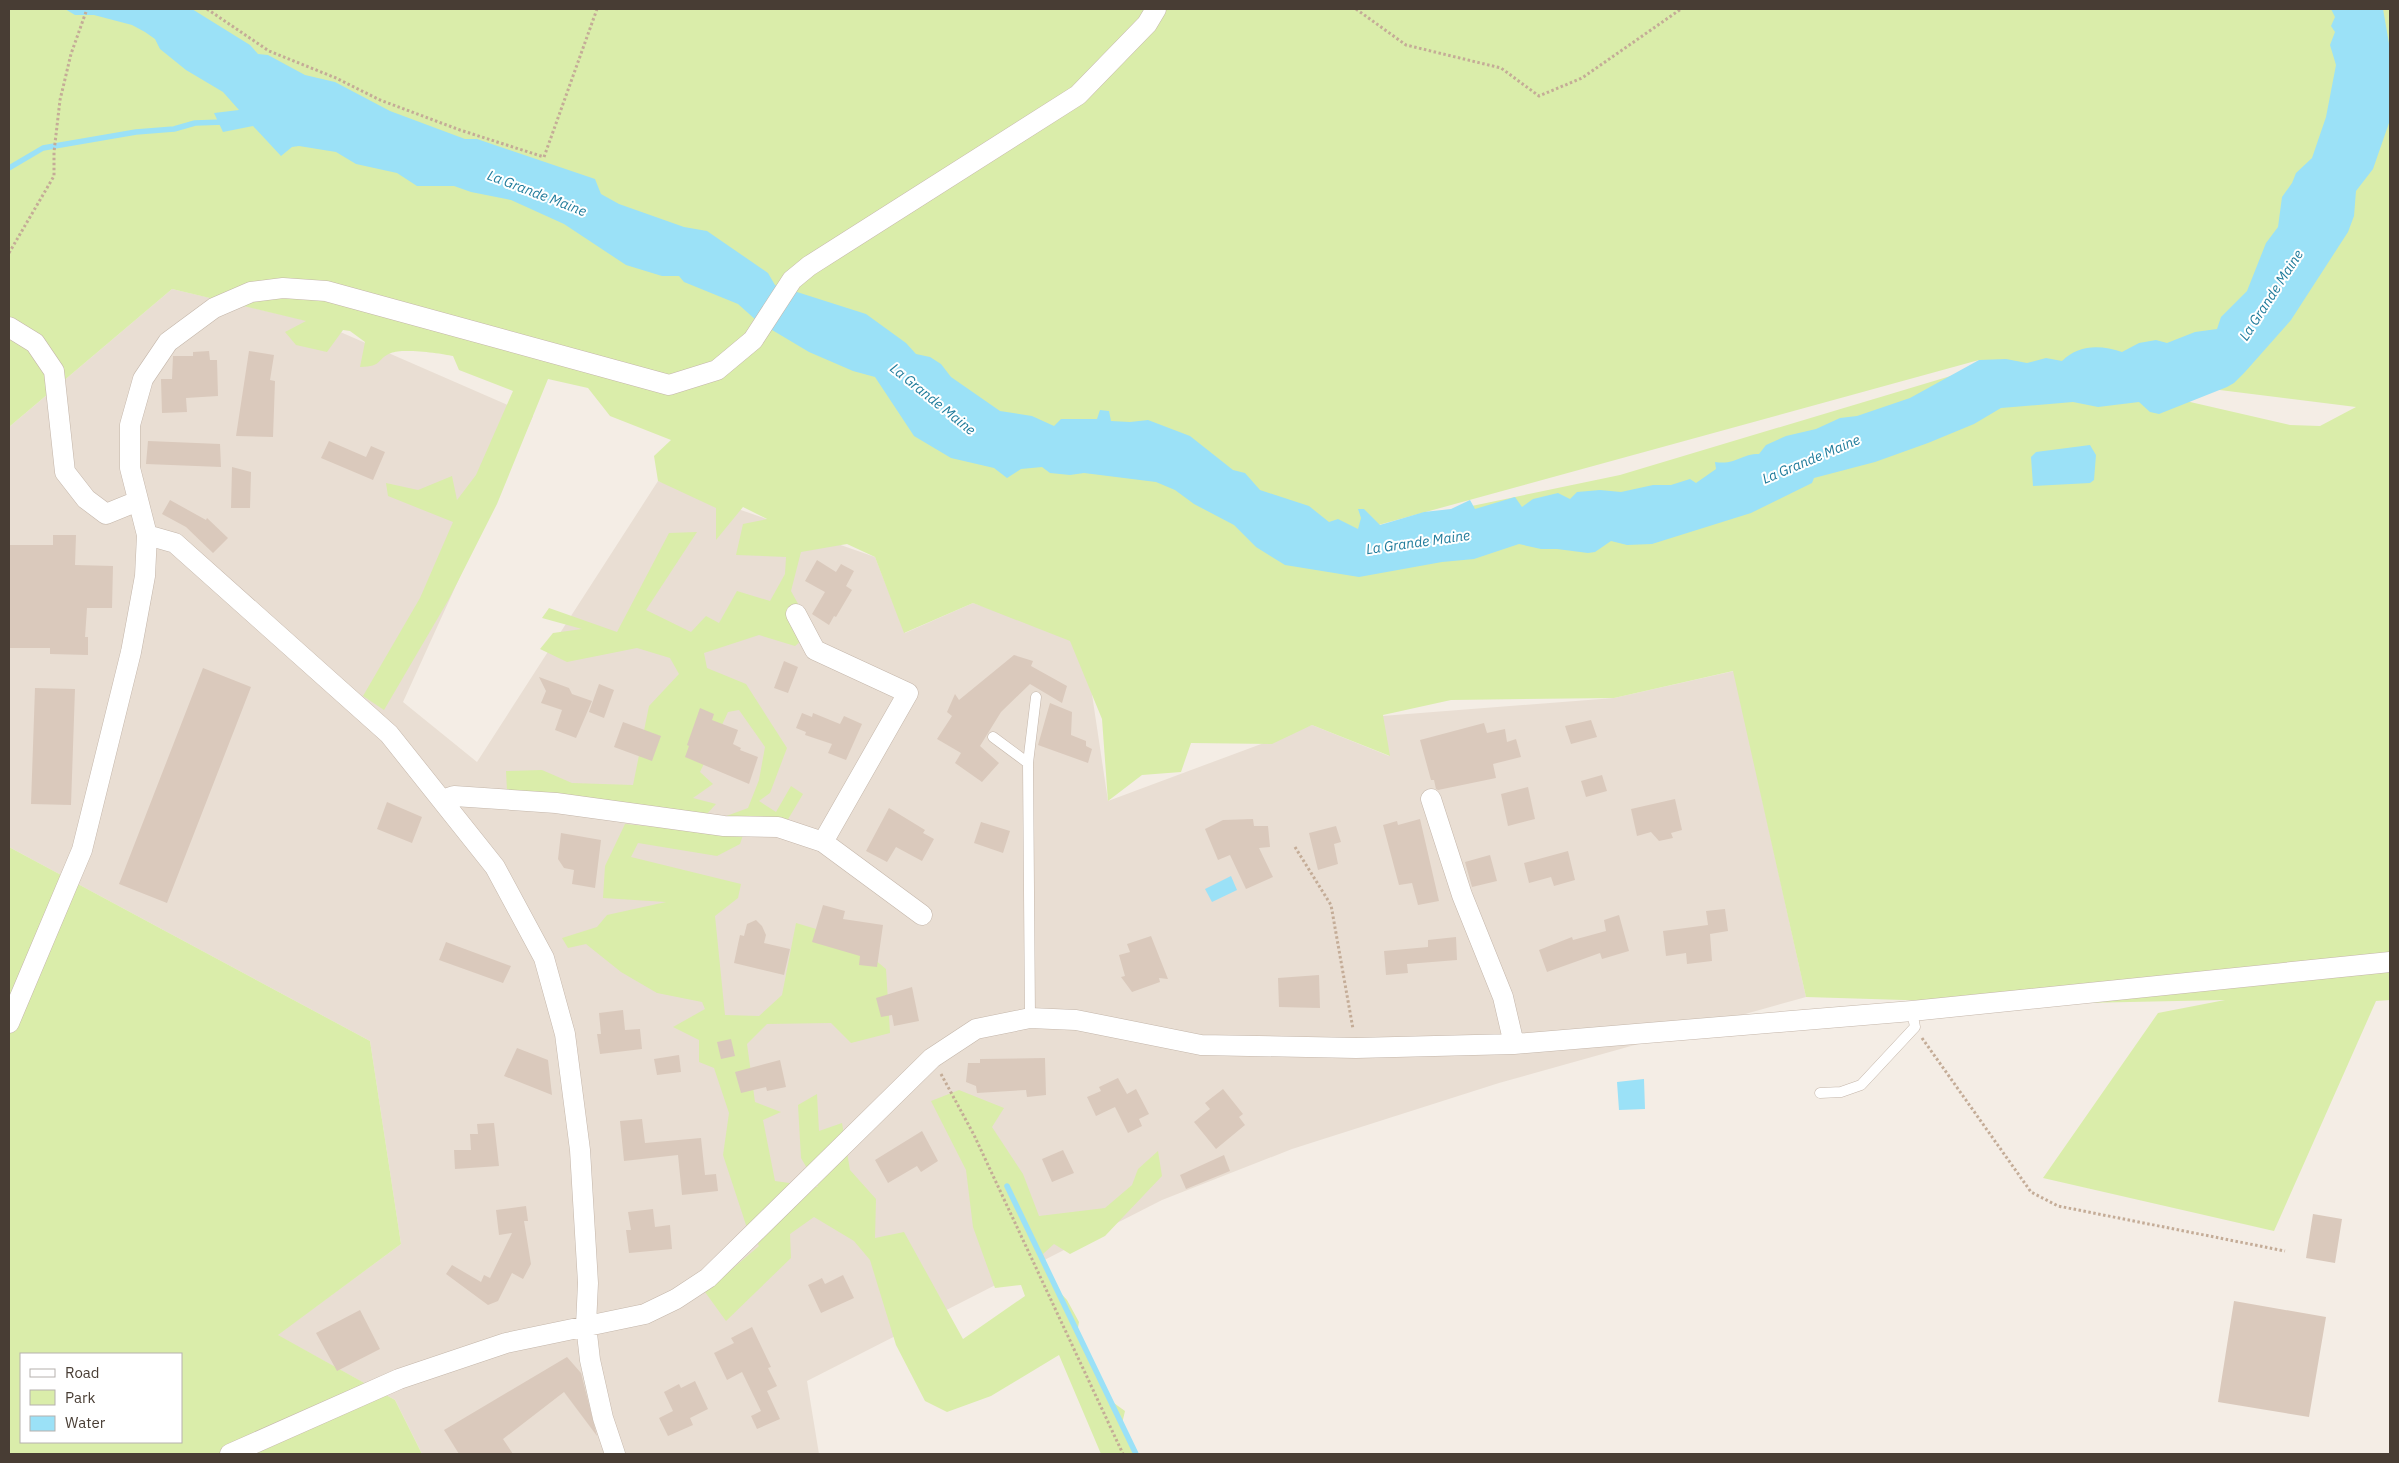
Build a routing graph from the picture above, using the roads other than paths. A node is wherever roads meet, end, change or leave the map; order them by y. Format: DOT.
graph roads {
  1 [pos="1156,9"];
  2 [pos="9,327"];
  3 [pos="138,501"];
  4 [pos="147,535"];
  5 [pos="796,614"];
  6 [pos="1036,697"];
  7 [pos="993,737"];
  8 [pos="1028,763"];
  9 [pos="1431,799"];
  10 [pos="442,800"];
  11 [pos="823,842"];
  12 [pos="922,915"];
  13 [pos="2390,962"];
  14 [pos="1030,1018"];
  15 [pos="1913,1019"];
  16 [pos="9,1024"];
  17 [pos="1514,1044"];
  18 [pos="1820,1093"];
  19 [pos="586,1325"];
  20 [pos="230,1454"];
  21 [pos="615,1454"];
  1 -- 3 [label="street"];
  2 -- 3 [label="street"];
  3 -- 4 [label="street"];
  4 -- 10 [label="street"];
  4 -- 16 [label="street"];
  5 -- 11 [label="street"];
  6 -- 8 [label="lane"];
  7 -- 8 [label="lane"];
  8 -- 14 [label="lane"];
  9 -- 17 [label="street"];
  10 -- 11 [label="street"];
  10 -- 19 [label="street"];
  11 -- 12 [label="street"];
  13 -- 15 [label="street"];
  14 -- 17 [label="street"];
  14 -- 19 [label="street"];
  15 -- 17 [label="street"];
  15 -- 18 [label="lane"];
  19 -- 20 [label="street"];
  19 -- 21 [label="street"];
}
